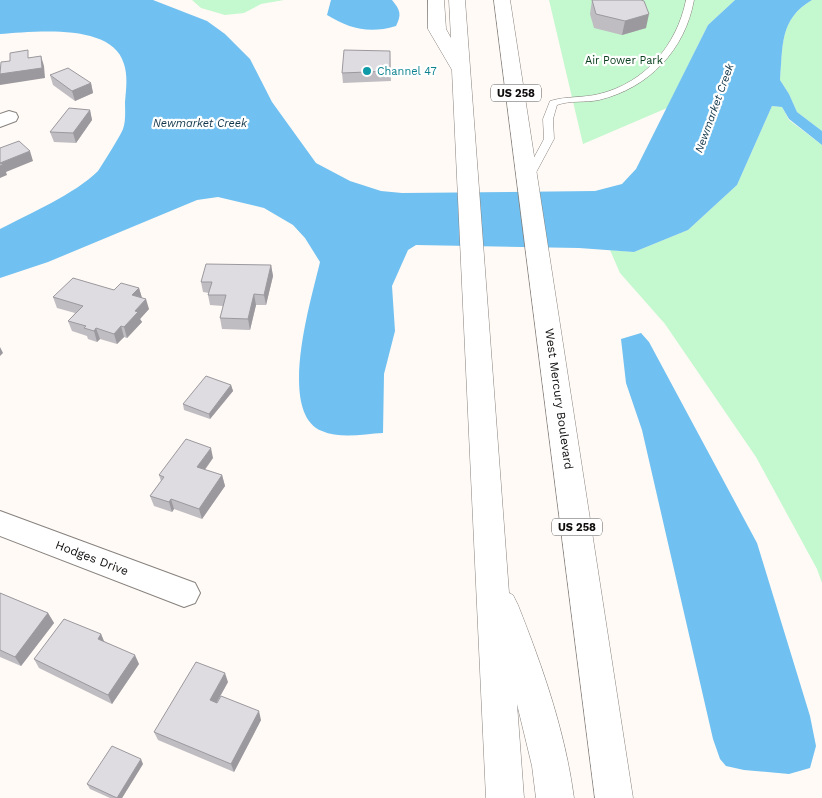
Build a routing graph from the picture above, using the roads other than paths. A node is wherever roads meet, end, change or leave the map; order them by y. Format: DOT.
graph roads {
  1 [pos="436,0"];
  2 [pos="457,0"];
  3 [pos="502,0"];
  4 [pos="690,0"];
  5 [pos="462,75"];
  6 [pos="553,103"];
  7 [pos="528,182"];
  8 [pos="0,523"];
  9 [pos="492,582"];
  10 [pos="184,593"];
  11 [pos="505,798"];
  12 [pos="555,798"];
  13 [pos="614,798"];
  1 -- 5 [label="main road"];
  2 -- 5 [label="main road"];
  3 -- 7 [label="main road, West Mercury Boulevard / US 258"];
  4 -- 6 [label="lane"];
  5 -- 9 [label="main road"];
  6 -- 7 [label="lane"];
  7 -- 13 [label="main road, West Mercury Boulevard / US 258"];
  8 -- 10 [label="street, Hodges Drive"];
  9 -- 11 [label="main road"];
  9 -- 12 [label="main road"];
}
